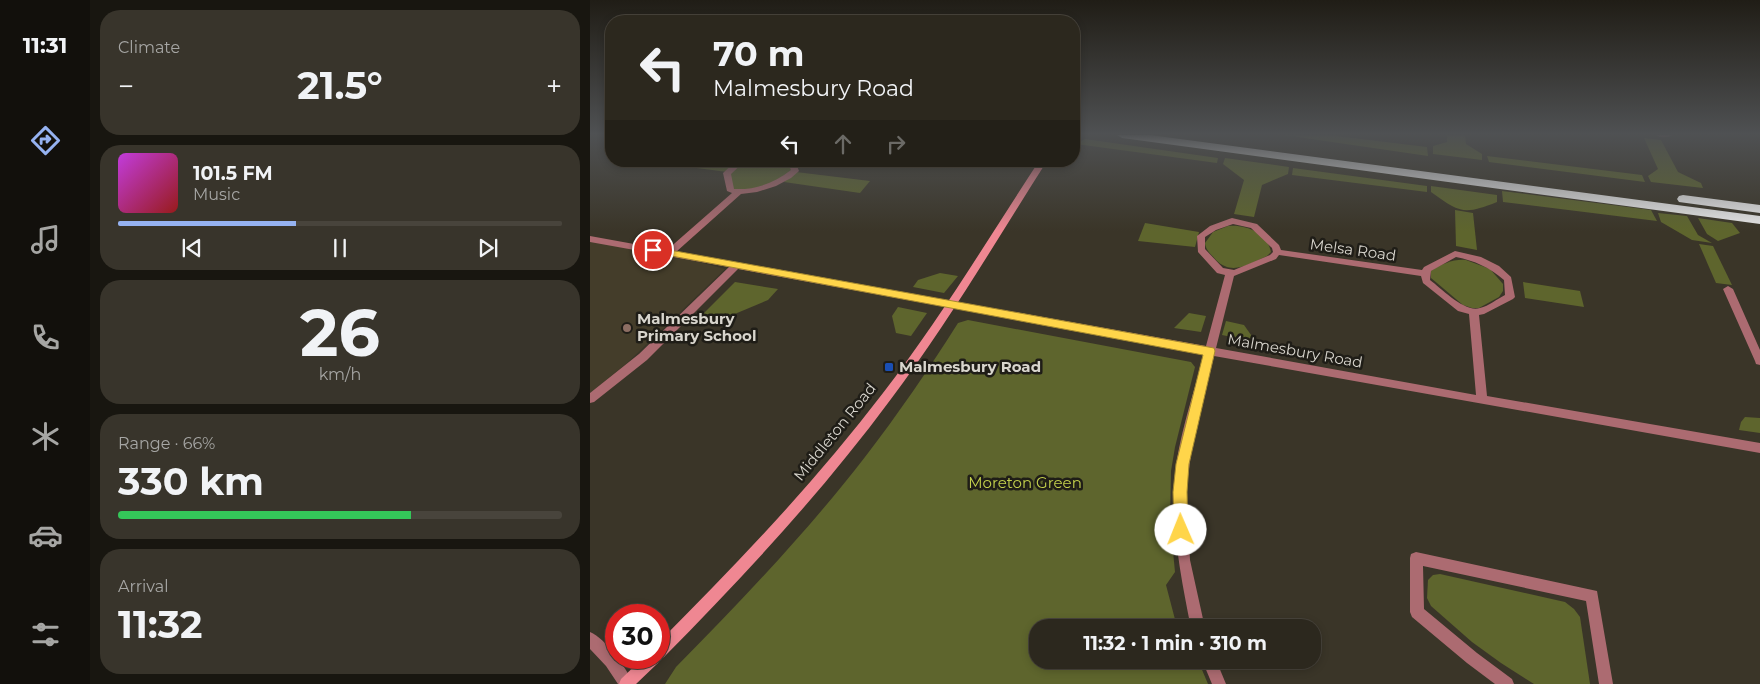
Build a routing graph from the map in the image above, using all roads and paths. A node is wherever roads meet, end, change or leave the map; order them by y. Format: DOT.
graph roads {
  1 [pos="734,167"];
  2 [pos="794,167"];
  3 [pos="1039,167"];
  4 [pos="1362,167"];
  5 [pos="1435,167"];
  6 [pos="738,192"];
  7 [pos="1760,209"];
  8 [pos="1760,220"];
  9 [pos="590,239"];
  10 [pos="1277,252"];
  11 [pos="669,253"];
  12 [pos="736,265"];
  13 [pos="1230,274"];
  14 [pos="1425,274"];
  15 [pos="1728,289"];
  16 [pos="950,303"];
  17 [pos="1474,312"];
  18 [pos="1757,347"];
  19 [pos="1210,351"];
  20 [pos="1760,361"];
  21 [pos="590,399"];
  22 [pos="1482,400"];
  23 [pos="1760,448"];
  24 [pos="1196,619"];
  25 [pos="590,639"];
  26 [pos="670,641"];
  27 [pos="642,669"];
  28 [pos="1213,669"];
  29 [pos="626,684"];
  30 [pos="1219,684"];
  31 [pos="1506,684"];
  32 [pos="1606,684"];
  1 -- 6 [label="street"];
  2 -- 6 [label="street"];
  3 -- 16 [label="street, Middleton Road"];
  4 -- 8 [label="highway"];
  5 -- 7 [label="highway"];
  6 -- 11 [label="street"];
  9 -- 11 [label="street, Malmesbury Road"];
  10 -- 13 [label="street"];
  10 -- 13 [label="street"];
  10 -- 14 [label="street, Melsa Road"];
  11 -- 12 [label="street, Malmesbury Road"];
  12 -- 16 [label="street, Malmesbury Road"];
  12 -- 21 [label="street"];
  13 -- 19 [label="street"];
  14 -- 17 [label="street"];
  14 -- 17 [label="street"];
  15 -- 18 [label="street"];
  16 -- 19 [label="street, Malmesbury Road"];
  16 -- 26 [label="street, Middleton Road"];
  17 -- 22 [label="street"];
  18 -- 20 [label="street"];
  19 -- 22 [label="street, Malmesbury Road"];
  19 -- 24 [label="street"];
  22 -- 23 [label="street, Malmesbury Road"];
  25 -- 29 [label="street"];
  27 -- 29 [label="street"];
  28 -- 30 [label="street"];
  31 -- 32 [label="street"];
}
